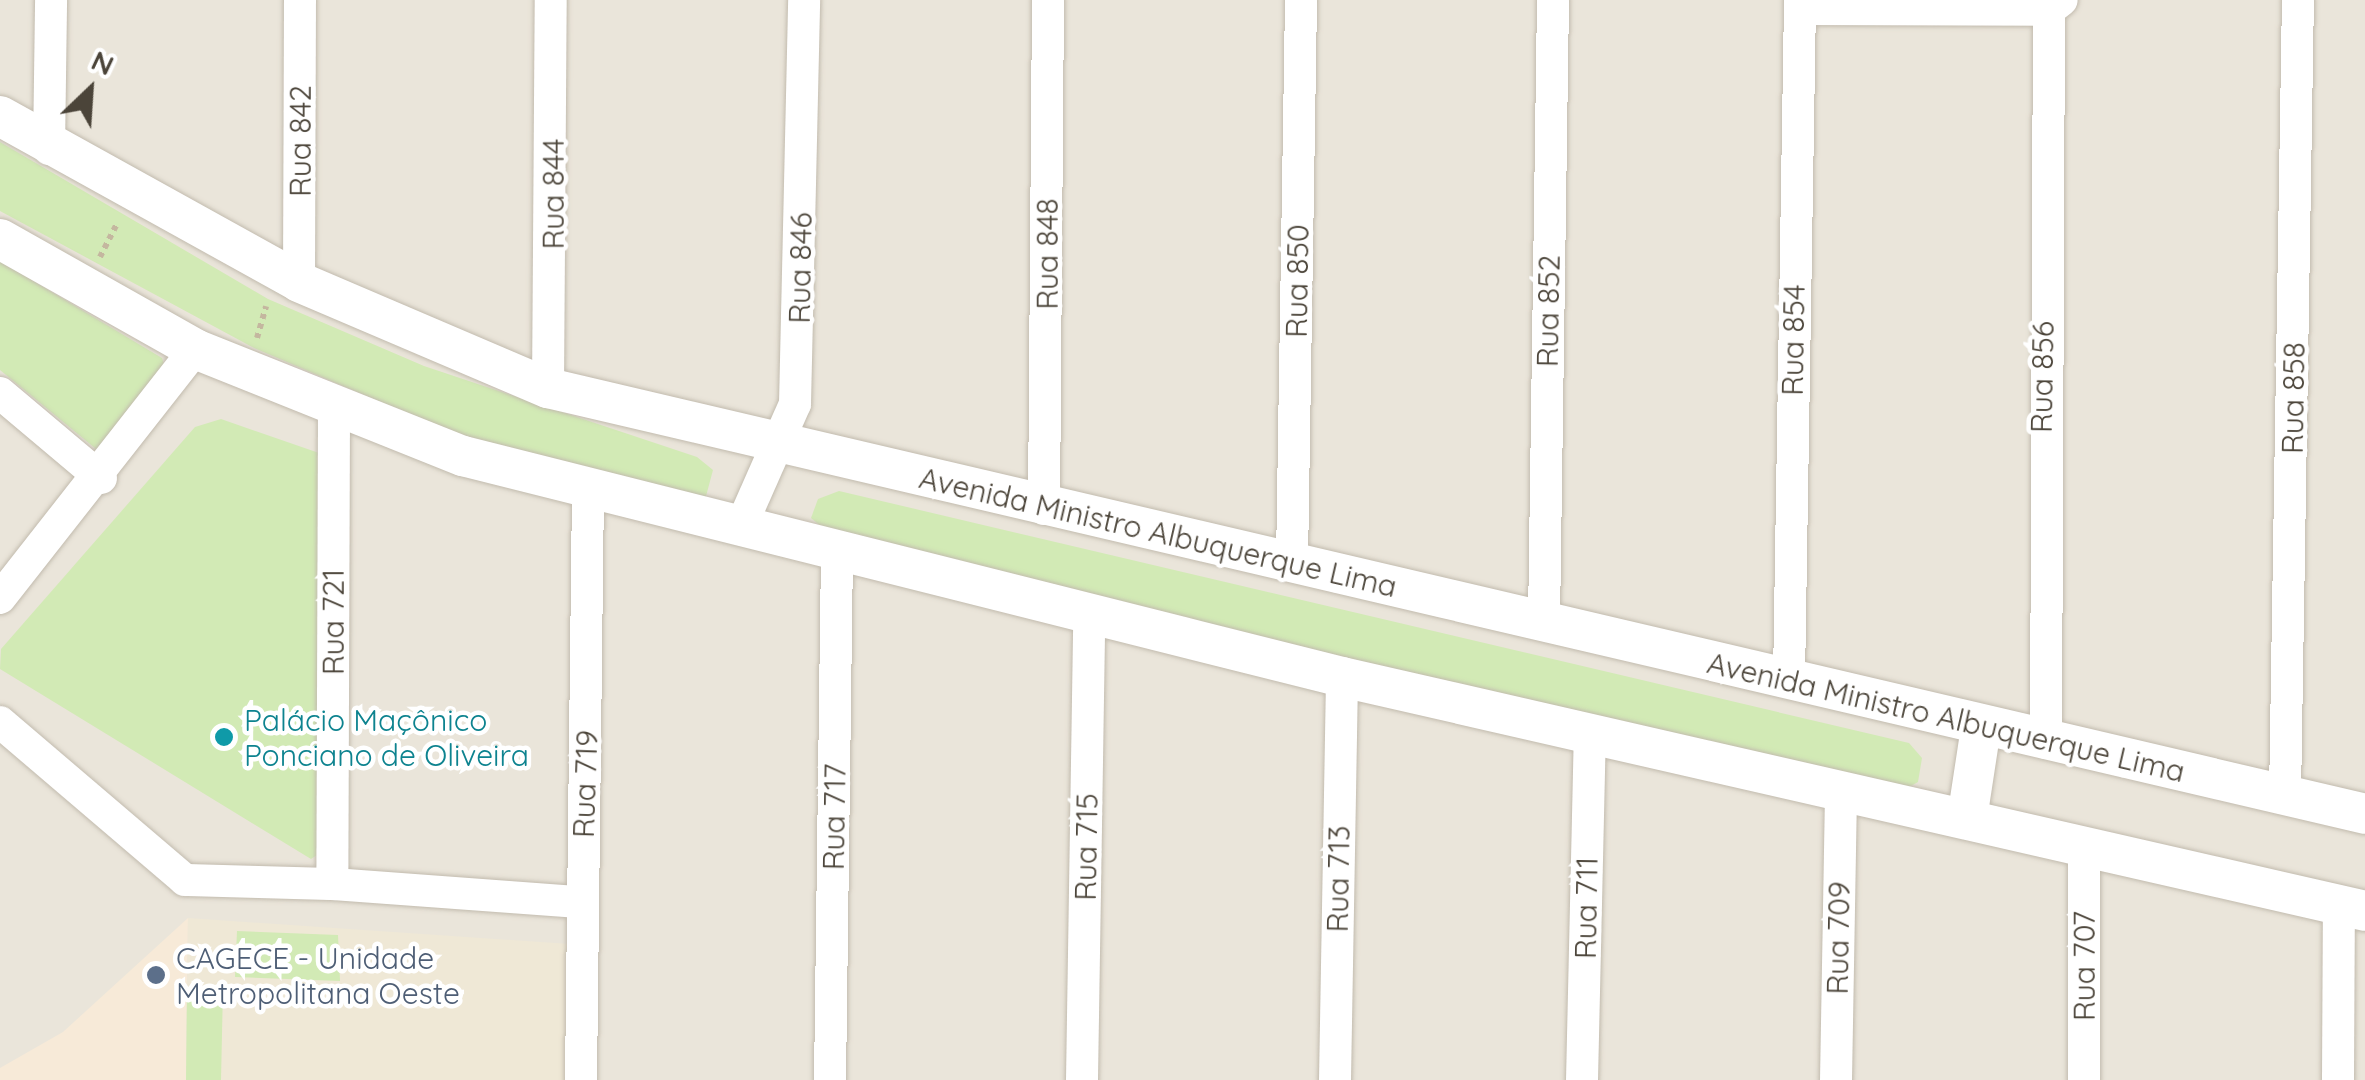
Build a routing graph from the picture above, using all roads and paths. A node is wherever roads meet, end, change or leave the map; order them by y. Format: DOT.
graph roads {
  1 [pos="51,0"];
  2 [pos="300,0"];
  3 [pos="551,0"];
  4 [pos="804,0"];
  5 [pos="1048,0"];
  6 [pos="1301,0"];
  7 [pos="1553,0"];
  8 [pos="2298,0"];
  9 [pos="1800,4"];
  10 [pos="2053,4"];
  11 [pos="0,116"];
  12 [pos="50,149"];
  13 [pos="120,218"];
  14 [pos="0,239"];
  15 [pos="95,267"];
  16 [pos="283,290"];
  17 [pos="254,348"];
  18 [pos="195,349"];
  19 [pos="548,388"];
  20 [pos="0,394"];
  21 [pos="334,411"];
  22 [pos="786,444"];
  23 [pos="101,478"];
  24 [pos="588,488"];
  25 [pos="1044,509"];
  26 [pos="742,524"];
  27 [pos="837,553"];
  28 [pos="1292,562"];
  29 [pos="0,598"];
  30 [pos="1089,615"];
  31 [pos="1544,622"];
  32 [pos="1342,677"];
  33 [pos="1789,680"];
  34 [pos="0,722"];
  35 [pos="1981,728"];
  36 [pos="1590,736"];
  37 [pos="2046,743"];
  38 [pos="1841,796"];
  39 [pos="2285,796"];
  40 [pos="2365,814"];
  41 [pos="1967,819"];
  42 [pos="2084,851"];
  43 [pos="332,884"];
  44 [pos="580,902"];
  45 [pos="2352,908"];
  46 [pos="581,1080"];
  47 [pos="830,1080"];
  48 [pos="1082,1080"];
  49 [pos="1334,1080"];
  50 [pos="1582,1080"];
  51 [pos="1836,1080"];
  52 [pos="2084,1080"];
  53 [pos="2338,1080"];
  1 -- 12 [label="street"];
  2 -- 16 [label="street, Rua 842"];
  3 -- 19 [label="street, Rua 844"];
  4 -- 22 [label="street, Rua 846"];
  5 -- 25 [label="street, Rua 848"];
  6 -- 28 [label="street, Rua 850"];
  7 -- 31 [label="street, Rua 852"];
  8 -- 39 [label="street, Rua 858"];
  9 -- 10 [label="street"];
  9 -- 33 [label="street, Rua 854"];
  10 -- 37 [label="street, Rua 856"];
  11 -- 12 [label="street, Avenida Ministro Albuquerque Lima"];
  12 -- 16 [label="street, Avenida Ministro Albuquerque Lima"];
  13 -- 15 [label="path"];
  14 -- 18 [label="street"];
  16 -- 17 [label="path"];
  16 -- 19 [label="street, Avenida Ministro Albuquerque Lima"];
  18 -- 21 [label="street"];
  18 -- 23 [label="street"];
  19 -- 22 [label="street, Avenida Ministro Albuquerque Lima"];
  20 -- 23 [label="street"];
  21 -- 24 [label="street"];
  21 -- 43 [label="street, Rua 721"];
  22 -- 25 [label="street, Avenida Ministro Albuquerque Lima"];
  22 -- 26 [label="street, Rua 846"];
  23 -- 29 [label="street"];
  24 -- 26 [label="street"];
  24 -- 44 [label="street, Rua 719"];
  25 -- 28 [label="street, Avenida Ministro Albuquerque Lima"];
  26 -- 27 [label="street"];
  27 -- 30 [label="street"];
  27 -- 47 [label="street, Rua 717"];
  28 -- 31 [label="street, Avenida Ministro Albuquerque Lima"];
  30 -- 32 [label="street"];
  30 -- 48 [label="street, Rua 715"];
  31 -- 33 [label="street, Avenida Ministro Albuquerque Lima"];
  32 -- 36 [label="street"];
  32 -- 49 [label="street, Rua 713"];
  33 -- 35 [label="street, Avenida Ministro Albuquerque Lima"];
  34 -- 43 [label="street"];
  35 -- 37 [label="street, Avenida Ministro Albuquerque Lima"];
  35 -- 41 [label="street"];
  36 -- 38 [label="street"];
  36 -- 50 [label="street, Rua 711"];
  37 -- 39 [label="street, Avenida Ministro Albuquerque Lima"];
  38 -- 41 [label="street"];
  38 -- 51 [label="street, Rua 709"];
  39 -- 40 [label="street, Avenida Ministro Albuquerque Lima"];
  41 -- 42 [label="street"];
  42 -- 45 [label="street"];
  42 -- 52 [label="street, Rua 707"];
  43 -- 44 [label="street"];
  44 -- 46 [label="street, Rua 719"];
  45 -- 53 [label="street"];
}
